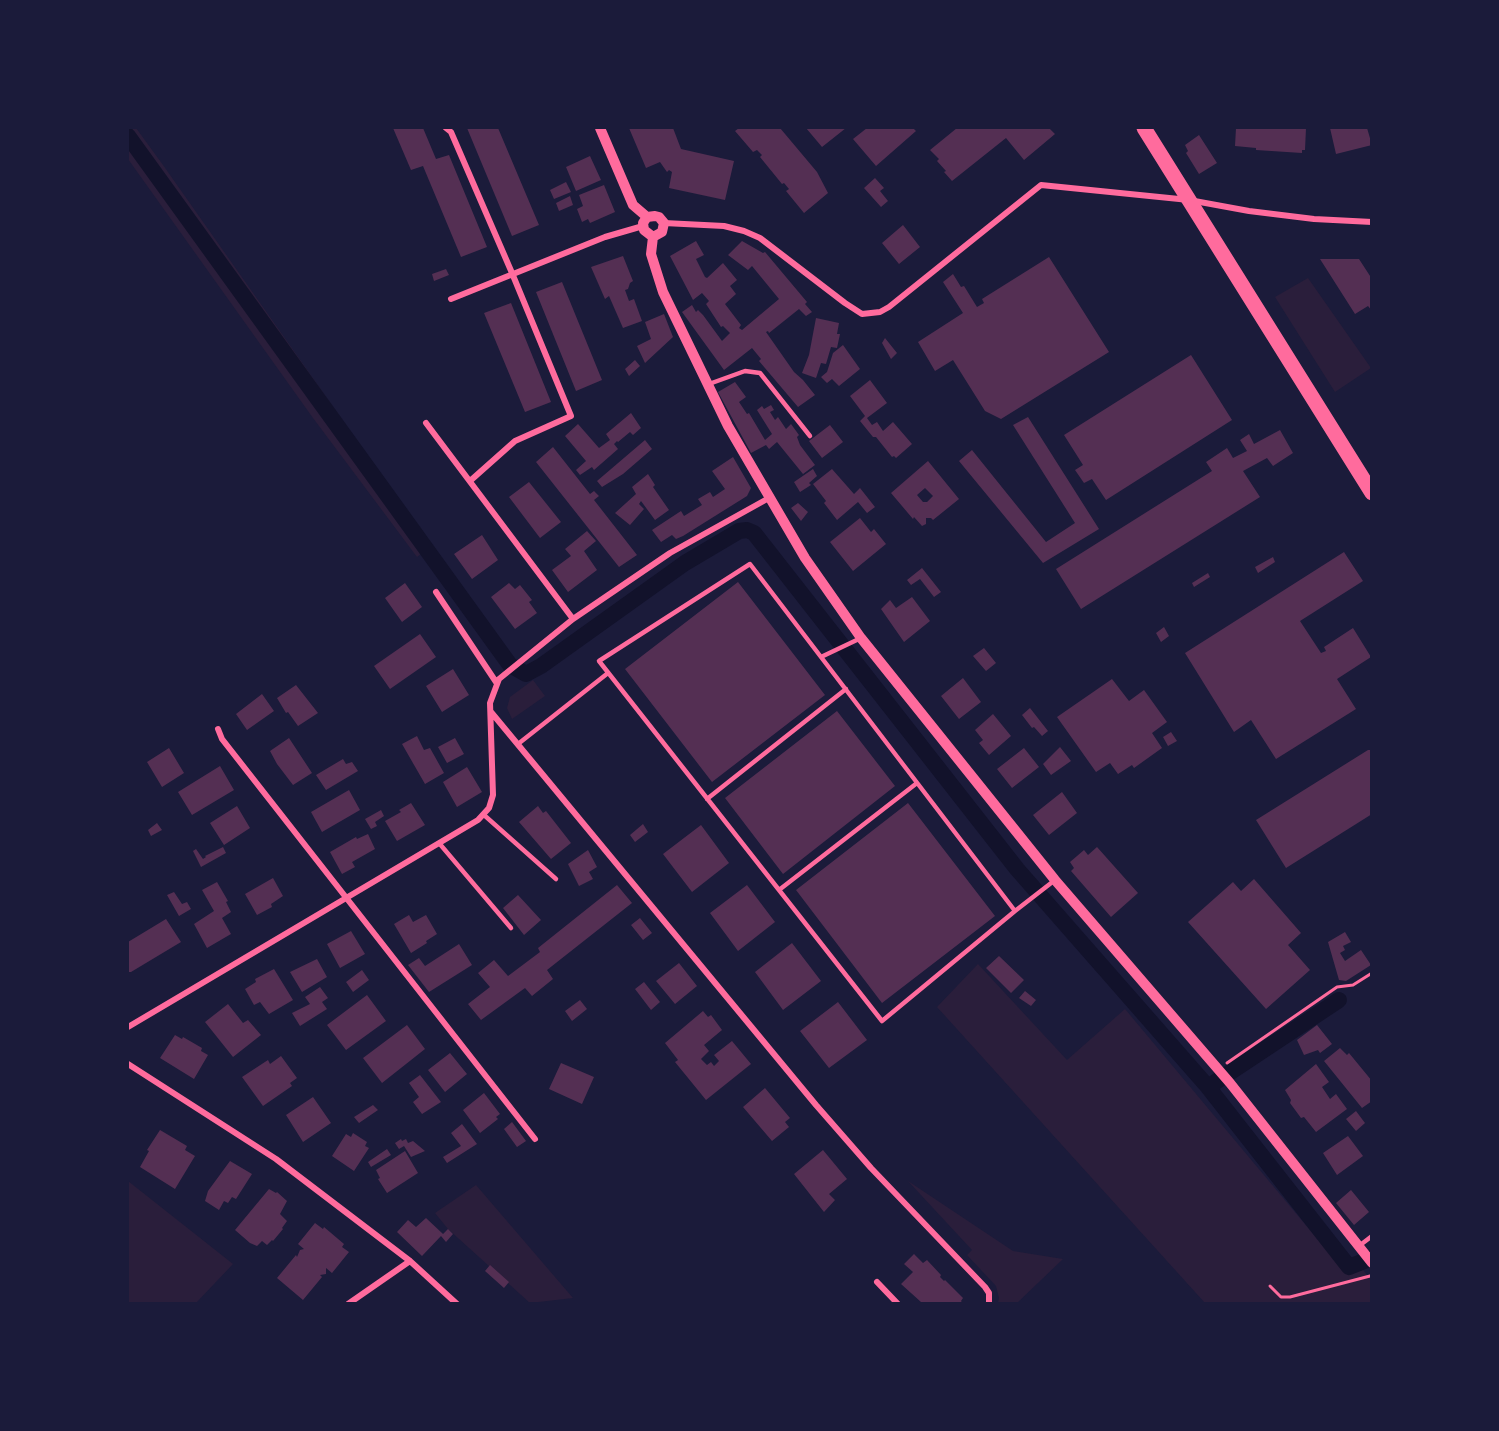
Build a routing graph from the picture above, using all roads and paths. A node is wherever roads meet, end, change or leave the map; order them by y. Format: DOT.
graph roads {
  1 [pos="446,128"];
  2 [pos="600,128"];
  3 [pos="1144,128"];
  4 [pos="1189,200"];
  5 [pos="645,222"];
  6 [pos="1371,222"];
  7 [pos="664,223"];
  8 [pos="653,237"];
  9 [pos="512,273"];
  10 [pos="451,298"];
  11 [pos="707,385"];
  12 [pos="426,423"];
  13 [pos="810,436"];
  14 [pos="470,481"];
  15 [pos="1371,493"];
  16 [pos="769,498"];
  17 [pos="436,592"];
  18 [pos="573,619"];
  19 [pos="858,640"];
  20 [pos="821,657"];
  21 [pos="608,673"];
  22 [pos="496,682"];
  23 [pos="846,689"];
  24 [pos="490,711"];
  25 [pos="218,729"];
  26 [pos="518,744"];
  27 [pos="917,783"];
  28 [pos="707,799"];
  29 [pos="484,815"];
  30 [pos="439,843"];
  31 [pos="556,879"];
  32 [pos="1055,880"];
  33 [pos="779,890"];
  34 [pos="348,897"];
  35 [pos="1015,911"];
  36 [pos="511,928"];
  37 [pos="1371,973"];
  38 [pos="128,1027"];
  39 [pos="128,1064"];
  40 [pos="1219,1070"];
  41 [pos="535,1139"];
  42 [pos="1371,1236"];
  43 [pos="1360,1248"];
  44 [pos="410,1261"];
  45 [pos="1371,1262"];
  46 [pos="1371,1275"];
  47 [pos="877,1282"];
  48 [pos="1270,1286"];
  49 [pos="348,1304"];
  50 [pos="457,1304"];
  51 [pos="898,1304"];
  52 [pos="989,1304"];
  1 -- 9 [label="street"];
  2 -- 5 [label="street"];
  3 -- 4 [label="main road"];
  4 -- 6 [label="street"];
  4 -- 7 [label="street"];
  4 -- 15 [label="main road"];
  5 -- 7 [label="street"];
  5 -- 8 [label="street"];
  5 -- 9 [label="street"];
  7 -- 8 [label="street"];
  8 -- 11 [label="street"];
  9 -- 10 [label="street"];
  9 -- 14 [label="street"];
  11 -- 13 [label="lane"];
  11 -- 16 [label="street"];
  12 -- 14 [label="street"];
  14 -- 18 [label="street"];
  16 -- 18 [label="street"];
  16 -- 19 [label="street"];
  17 -- 22 [label="street"];
  18 -- 22 [label="street"];
  19 -- 20 [label="lane"];
  19 -- 32 [label="street"];
  20 -- 21 [label="lane"];
  20 -- 23 [label="lane"];
  21 -- 26 [label="lane"];
  21 -- 28 [label="lane"];
  22 -- 24 [label="street"];
  23 -- 27 [label="lane"];
  23 -- 28 [label="lane"];
  24 -- 26 [label="street"];
  24 -- 29 [label="street"];
  25 -- 34 [label="street"];
  26 -- 52 [label="street"];
  27 -- 33 [label="lane"];
  27 -- 35 [label="lane"];
  28 -- 33 [label="lane"];
  29 -- 30 [label="street"];
  29 -- 31 [label="lane"];
  30 -- 34 [label="street"];
  30 -- 36 [label="lane"];
  32 -- 35 [label="lane"];
  32 -- 40 [label="street"];
  33 -- 35 [label="lane"];
  34 -- 38 [label="street"];
  34 -- 41 [label="street"];
  37 -- 40 [label="path"];
  39 -- 44 [label="street"];
  40 -- 43 [label="street"];
  42 -- 43 [label="lane"];
  43 -- 45 [label="street"];
  44 -- 49 [label="street"];
  44 -- 50 [label="street"];
  46 -- 48 [label="path"];
  47 -- 51 [label="street"];
}
